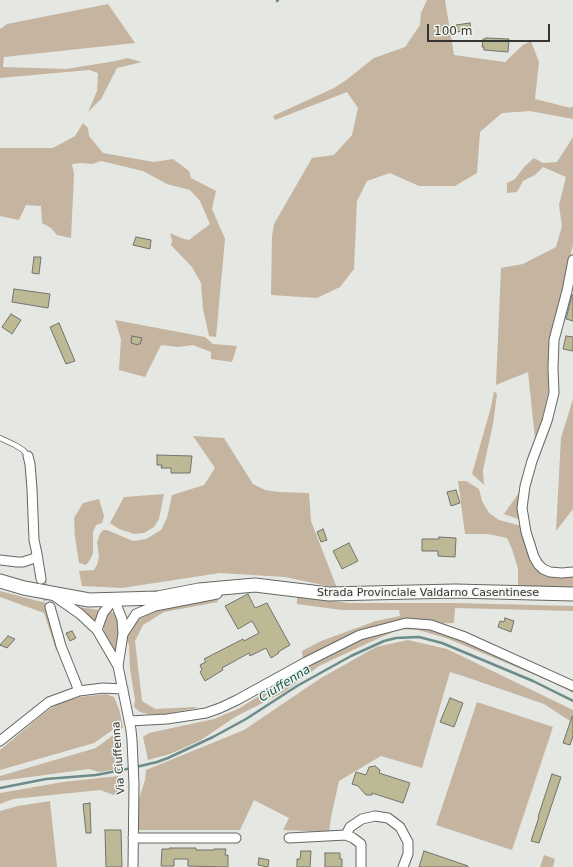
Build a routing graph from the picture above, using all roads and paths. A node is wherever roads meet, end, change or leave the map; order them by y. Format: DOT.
graph roads {
  1 [pos="573,260"];
  2 [pos="0,438"];
  3 [pos="28,456"];
  4 [pos="37,554"];
  5 [pos="0,560"];
  6 [pos="573,572"];
  7 [pos="41,579"];
  8 [pos="0,581"];
  9 [pos="236,586"];
  10 [pos="48,592"];
  11 [pos="573,594"];
  12 [pos="114,599"];
  13 [pos="50,607"];
  14 [pos="97,630"];
  15 [pos="123,634"];
  16 [pos="118,666"];
  17 [pos="573,686"];
  18 [pos="122,689"];
  19 [pos="79,691"];
  20 [pos="129,721"];
  21 [pos="0,741"];
  22 [pos="346,835"];
  23 [pos="133,838"];
  24 [pos="236,838"];
  25 [pos="289,838"];
  26 [pos="133,867"];
  27 [pos="361,867"];
  28 [pos="403,867"];
  1 -- 6 [label="street"];
  2 -- 3 [label="lane"];
  3 -- 4 [label="street"];
  4 -- 5 [label="street"];
  4 -- 7 [label="street"];
  8 -- 10 [label="main road, Strada Provinciale Valdarno Casentinese"];
  9 -- 11 [label="main road, Strada Provinciale Valdarno Casentinese"];
  9 -- 12 [label="main road, Strada Provinciale Valdarno Casentinese"];
  9 -- 15 [label="street, Strada Provinciale Valdarno Casentinese"];
  10 -- 12 [label="main road, Strada Provinciale Valdarno Casentinese"];
  10 -- 14 [label="street, Via Ciuffenna"];
  12 -- 14 [label="street"];
  12 -- 15 [label="street, Strada Provinciale Valdarno Casentinese"];
  13 -- 19 [label="street"];
  14 -- 16 [label="street, Via Ciuffenna"];
  15 -- 16 [label="street, Strada Provinciale Valdarno Casentinese"];
  16 -- 18 [label="street, Via Ciuffenna"];
  17 -- 20 [label="street"];
  18 -- 19 [label="street"];
  18 -- 20 [label="street, Via Ciuffenna"];
  19 -- 21 [label="street"];
  20 -- 23 [label="street, Via Ciuffenna"];
  22 -- 25 [label="street"];
  22 -- 27 [label="street"];
  22 -- 28 [label="street"];
  23 -- 24 [label="street"];
  23 -- 26 [label="street, Via Ciuffenna"];
}
